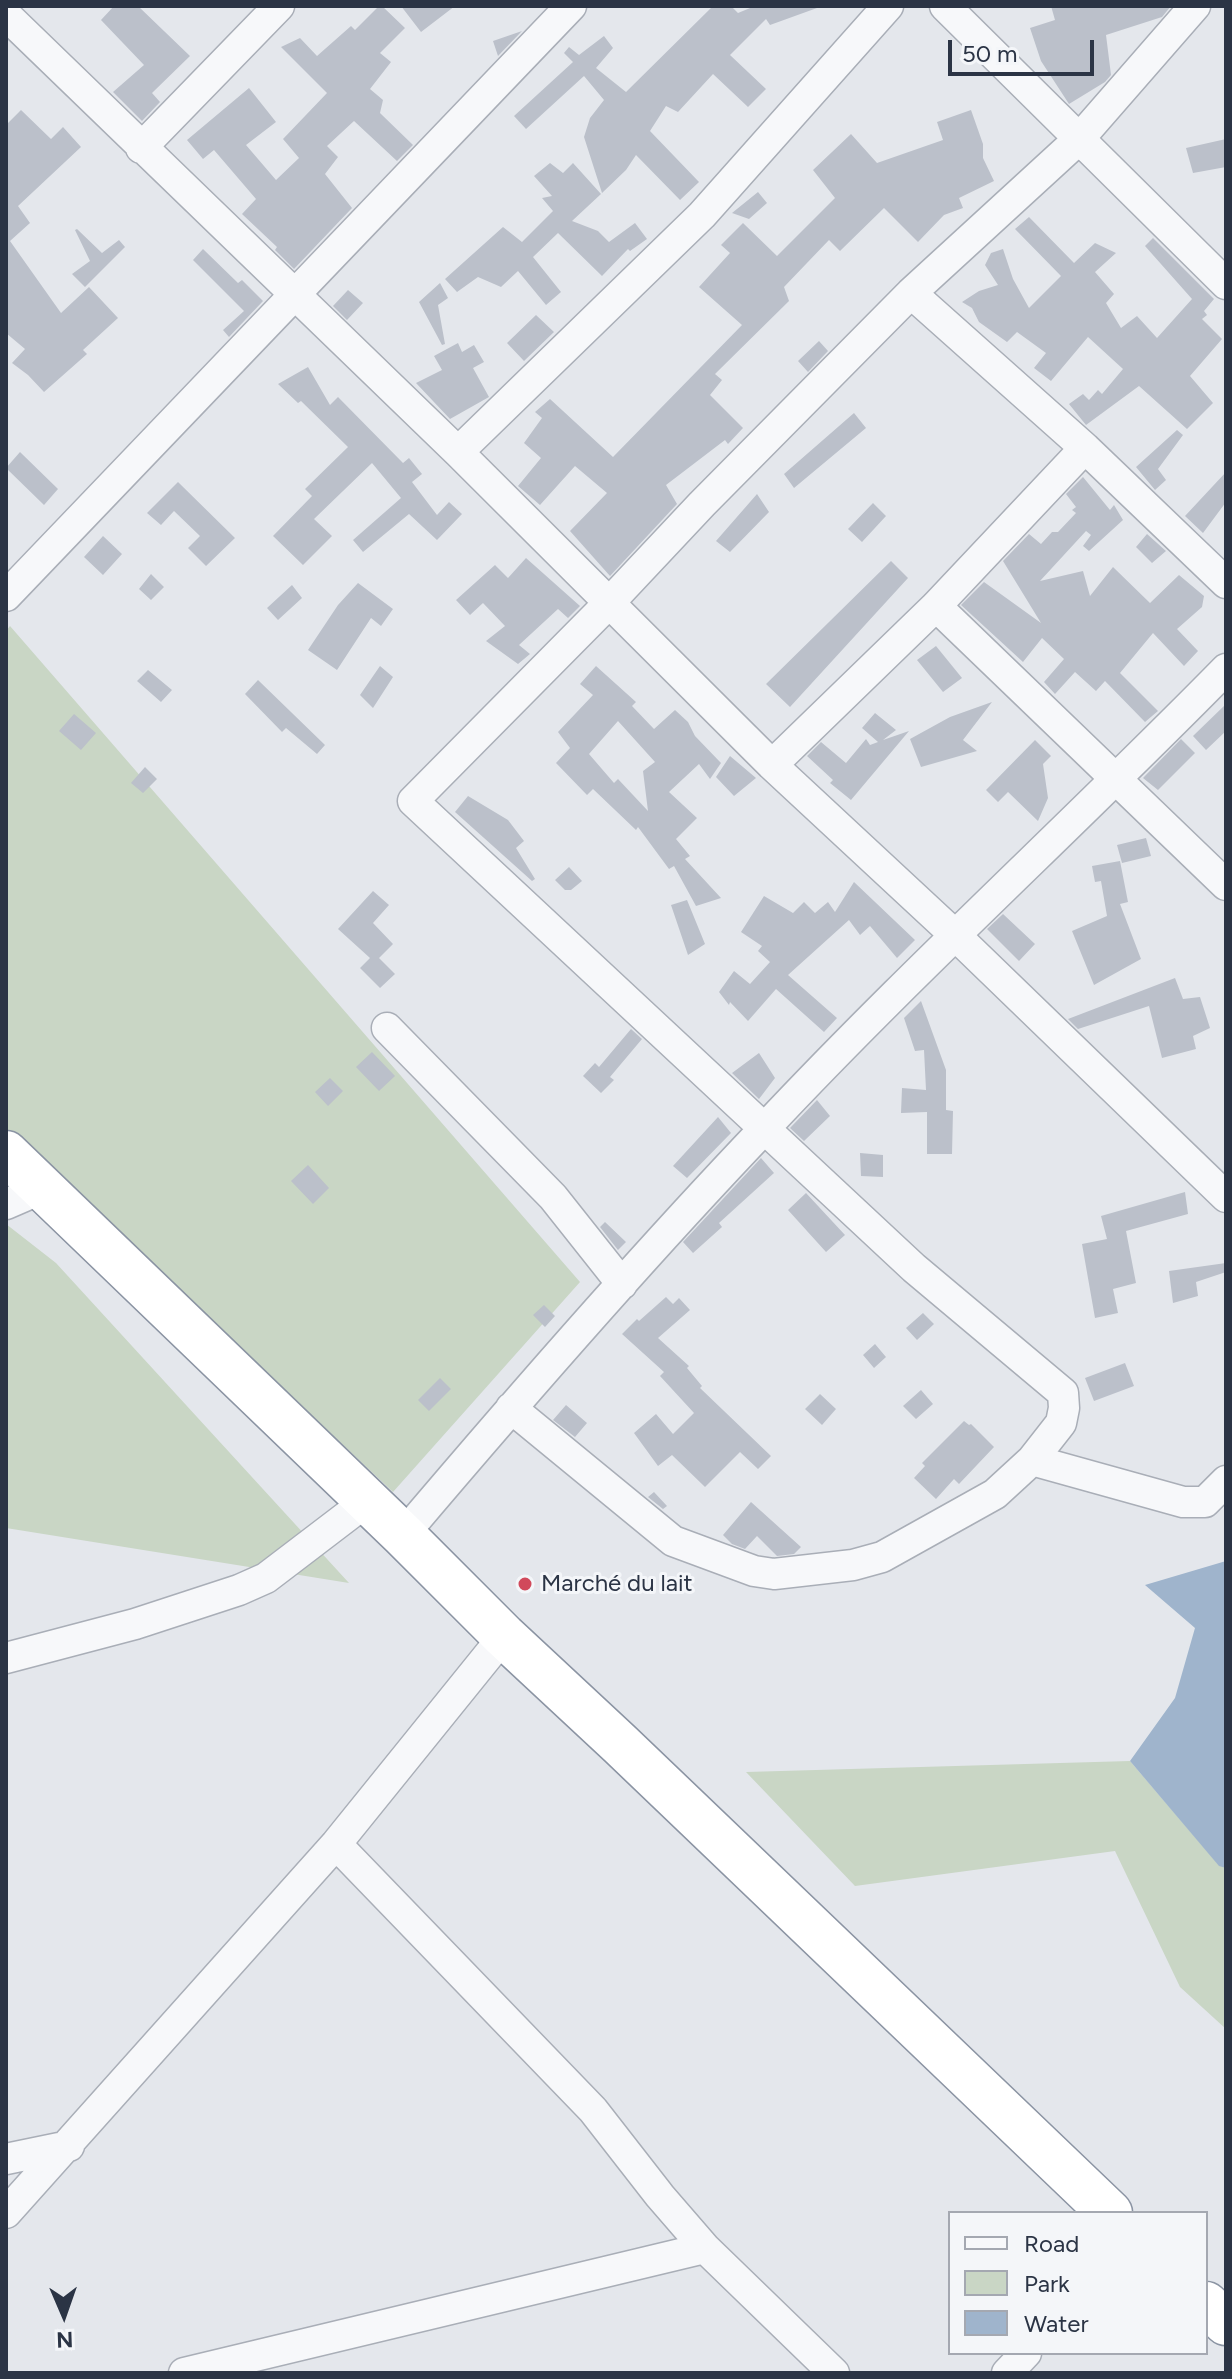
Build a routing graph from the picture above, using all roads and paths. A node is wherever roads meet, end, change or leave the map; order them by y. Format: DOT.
graph roads {
  1 [pos="279,6"];
  2 [pos="571,6"];
  3 [pos="888,6"];
  4 [pos="945,6"];
  5 [pos="1195,6"];
  6 [pos="6,15"];
  7 [pos="1079,139"];
  8 [pos="141,148"];
  9 [pos="1226,284"];
  10 [pos="911,293"];
  11 [pos="294,295"];
  12 [pos="1085,448"];
  13 [pos="458,452"];
  14 [pos="1226,583"];
  15 [pos="6,596"];
  16 [pos="608,604"];
  17 [pos="936,606"];
  18 [pos="1226,669"];
  19 [pos="772,765"];
  20 [pos="1118,779"];
  21 [pos="1226,885"];
  22 [pos="955,935"];
  23 [pos="387,1028"];
  24 [pos="764,1128"];
  25 [pos="6,1153"];
  26 [pos="24,1196"];
  27 [pos="1226,1197"];
  28 [pos="622,1284"];
  29 [pos="511,1408"];
  30 [pos="1032,1460"];
  31 [pos="1226,1481"];
  32 [pos="367,1501"];
  33 [pos="403,1535"];
  34 [pos="504,1636"];
  35 [pos="6,1658"];
  36 [pos="336,1844"];
  37 [pos="69,2146"];
  38 [pos="6,2159"];
  39 [pos="1108,2211"];
  40 [pos="6,2213"];
  41 [pos="705,2248"];
  42 [pos="1208,2306"];
  43 [pos="1226,2323"];
  44 [pos="1024,2355"];
  45 [pos="184,2373"];
  46 [pos="834,2373"];
  47 [pos="1007,2373"];
  1 -- 8 [label="street"];
  2 -- 11 [label="street"];
  3 -- 13 [label="street"];
  4 -- 7 [label="street"];
  5 -- 7 [label="street"];
  6 -- 8 [label="street"];
  7 -- 9 [label="street"];
  7 -- 10 [label="street"];
  8 -- 11 [label="street"];
  10 -- 12 [label="street"];
  10 -- 16 [label="street"];
  11 -- 13 [label="street"];
  11 -- 15 [label="street"];
  12 -- 14 [label="street"];
  12 -- 17 [label="street"];
  13 -- 16 [label="street"];
  16 -- 19 [label="street"];
  16 -- 24 [label="street"];
  17 -- 19 [label="street"];
  17 -- 20 [label="street"];
  18 -- 20 [label="street"];
  19 -- 22 [label="street"];
  20 -- 21 [label="street"];
  20 -- 22 [label="street"];
  22 -- 24 [label="street"];
  22 -- 27 [label="street"];
  23 -- 28 [label="street"];
  24 -- 28 [label="street"];
  24 -- 30 [label="street"];
  25 -- 26 [label="highway"];
  26 -- 32 [label="highway"];
  28 -- 29 [label="street"];
  29 -- 30 [label="street"];
  29 -- 33 [label="street"];
  30 -- 31 [label="street"];
  32 -- 33 [label="highway"];
  32 -- 35 [label="street"];
  33 -- 34 [label="highway"];
  34 -- 36 [label="street"];
  34 -- 39 [label="highway"];
  36 -- 37 [label="street"];
  36 -- 41 [label="street"];
  37 -- 38 [label="street"];
  37 -- 40 [label="street"];
  41 -- 45 [label="street"];
  41 -- 46 [label="street"];
  42 -- 43 [label="highway"];
  44 -- 47 [label="street"];
}
